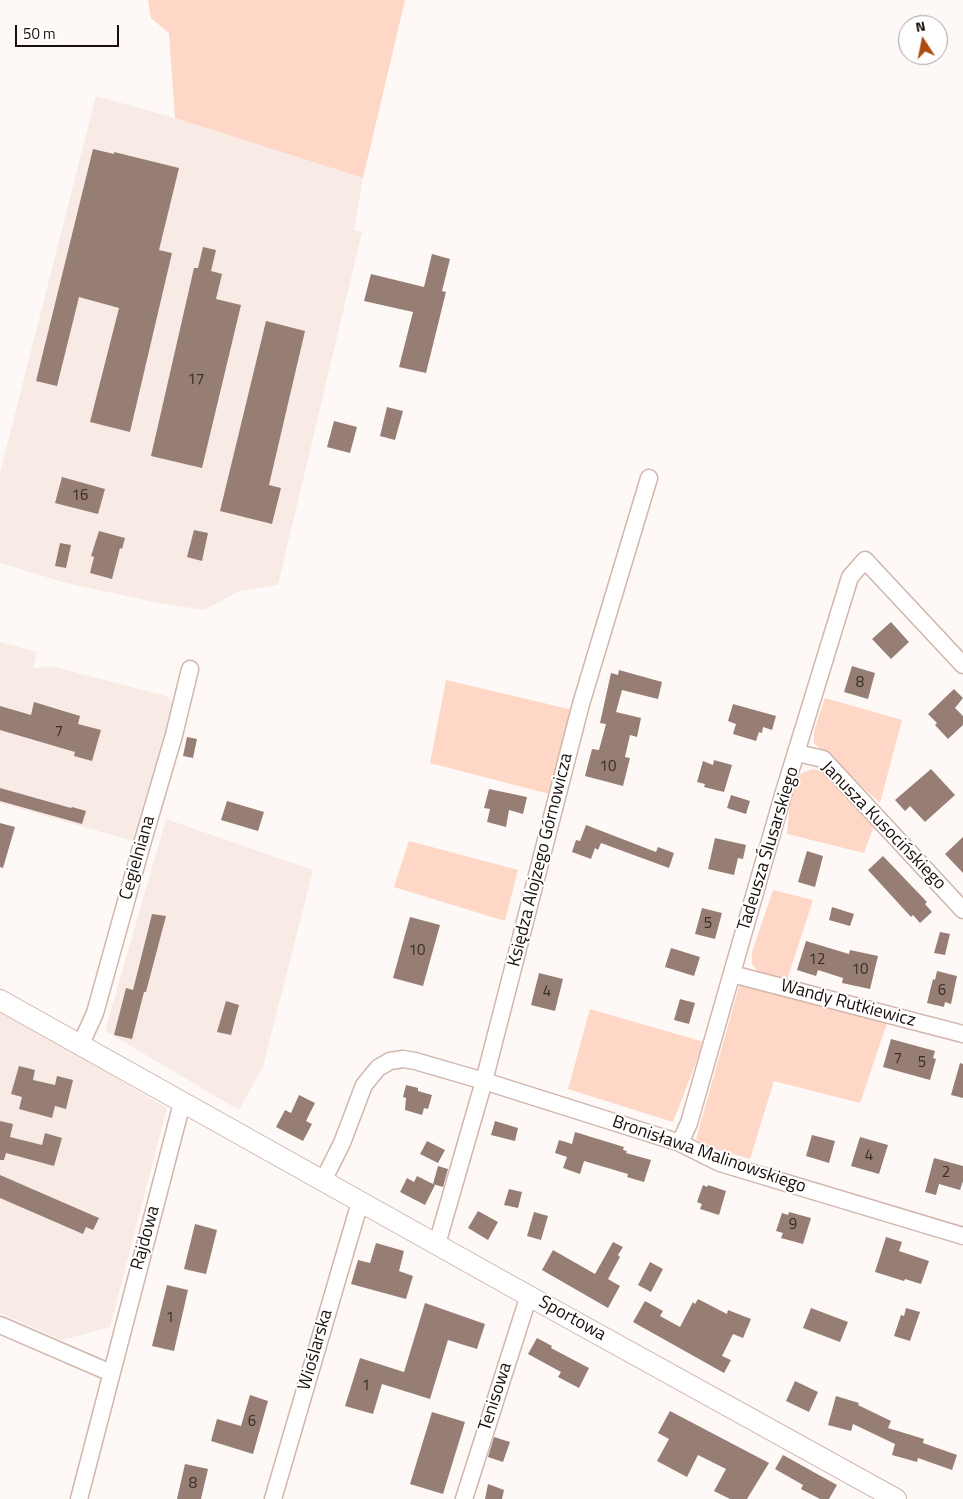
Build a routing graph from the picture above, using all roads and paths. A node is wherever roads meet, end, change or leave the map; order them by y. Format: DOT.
graph roads {
  1 [pos="649,478"];
  2 [pos="963,665"];
  3 [pos="190,669"];
  4 [pos="797,753"];
  5 [pos="963,910"];
  6 [pos="732,974"];
  7 [pos="0,1000"];
  8 [pos="963,1034"];
  9 [pos="80,1046"];
  10 [pos="484,1081"];
  11 [pos="182,1103"];
  12 [pos="680,1143"];
  13 [pos="322,1181"];
  14 [pos="360,1202"];
  15 [pos="963,1236"];
  16 [pos="437,1244"];
  17 [pos="529,1296"];
  18 [pos="0,1325"];
  19 [pos="111,1373"];
  20 [pos="79,1499"];
  21 [pos="273,1499"];
  22 [pos="464,1499"];
  23 [pos="896,1499"];
  1 -- 10 [label="street, Księdza Alojzego Górnowicza"];
  2 -- 4 [label="street, Tadeusza Ślusarskiego"];
  3 -- 9 [label="street, Cegielniana"];
  4 -- 5 [label="street, Janusza Kusocińskiego"];
  4 -- 6 [label="street, Tadeusza Ślusarskiego"];
  6 -- 8 [label="street, Wandy Rutkiewicz"];
  6 -- 12 [label="street, Tadeusza Ślusarskiego"];
  7 -- 9 [label="street, Sportowa"];
  9 -- 11 [label="street, Sportowa"];
  10 -- 12 [label="street, Bronisława Malinowskiego"];
  10 -- 13 [label="street, Bronisława Malinowskiego"];
  10 -- 16 [label="street, Księdza Alojzego Górnowicza"];
  11 -- 13 [label="street, Sportowa"];
  11 -- 19 [label="street, Rajdowa"];
  12 -- 15 [label="street, Bronisława Malinowskiego"];
  13 -- 14 [label="street, Sportowa"];
  14 -- 16 [label="street, Sportowa"];
  14 -- 21 [label="street, Wioślarska"];
  16 -- 17 [label="street, Sportowa"];
  17 -- 22 [label="street, Tenisowa"];
  17 -- 23 [label="street, Sportowa"];
  18 -- 19 [label="street"];
  19 -- 20 [label="street, Rajdowa"];
}
